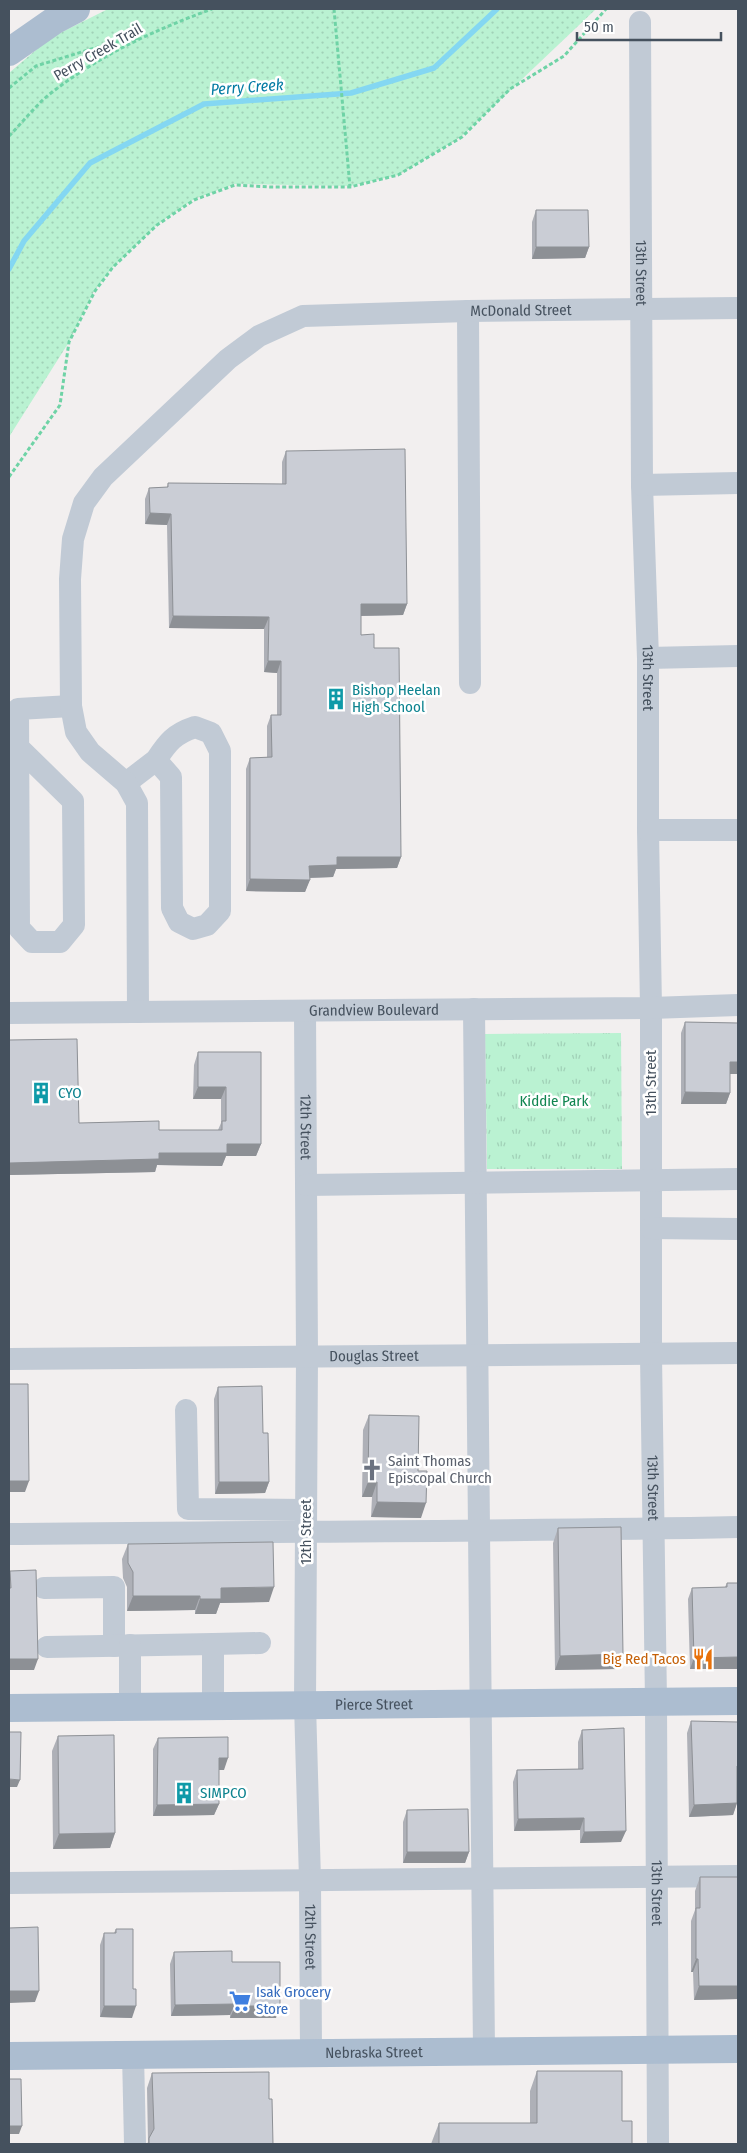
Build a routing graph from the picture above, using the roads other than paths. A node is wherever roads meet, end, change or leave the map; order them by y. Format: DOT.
graph roads {
  1 [pos="76,9"];
  2 [pos="640,22"];
  3 [pos="10,65"];
  4 [pos="738,308"];
  5 [pos="640,309"];
  6 [pos="468,311"];
  7 [pos="738,483"];
  8 [pos="642,485"];
  9 [pos="738,656"];
  10 [pos="648,658"];
  11 [pos="470,683"];
  12 [pos="71,706"];
  13 [pos="18,747"];
  14 [pos="156,760"];
  15 [pos="126,783"];
  16 [pos="648,830"];
  17 [pos="738,830"];
  18 [pos="738,1006"];
  19 [pos="651,1008"];
  20 [pos="474,1009"];
  21 [pos="306,1011"];
  22 [pos="138,1012"];
  23 [pos="9,1013"];
  24 [pos="738,1179"];
  25 [pos="476,1181"];
  26 [pos="650,1181"];
  27 [pos="306,1185"];
  28 [pos="651,1228"];
  29 [pos="738,1229"];
  30 [pos="738,1354"];
  31 [pos="307,1355"];
  32 [pos="651,1355"];
  33 [pos="478,1356"];
  34 [pos="9,1359"];
  35 [pos="186,1410"];
  36 [pos="307,1520"];
  37 [pos="738,1526"];
  38 [pos="652,1528"];
  39 [pos="479,1532"];
  40 [pos="9,1534"];
  41 [pos="44,1588"];
  42 [pos="260,1643"];
  43 [pos="213,1644"];
  44 [pos="122,1646"];
  45 [pos="47,1647"];
  46 [pos="656,1701"];
  47 [pos="738,1701"];
  48 [pos="480,1703"];
  49 [pos="305,1704"];
  50 [pos="213,1706"];
  51 [pos="130,1707"];
  52 [pos="9,1708"];
  53 [pos="738,1876"];
  54 [pos="482,1877"];
  55 [pos="657,1877"];
  56 [pos="310,1880"];
  57 [pos="9,1883"];
  58 [pos="738,2049"];
  59 [pos="656,2051"];
  60 [pos="484,2052"];
  61 [pos="311,2053"];
  62 [pos="133,2054"];
  63 [pos="9,2056"];
  64 [pos="135,2144"];
  65 [pos="658,2144"];
  1 -- 3 [label="main road"];
  2 -- 5 [label="street, 13th Street"];
  4 -- 5 [label="street, McDonald Street"];
  5 -- 6 [label="street, McDonald Street"];
  5 -- 8 [label="street, 13th Street"];
  6 -- 11 [label="street"];
  6 -- 12 [label="street, McDonald Street"];
  7 -- 8 [label="street"];
  8 -- 10 [label="street, 13th Street"];
  9 -- 10 [label="street"];
  10 -- 16 [label="street, 13th Street"];
  12 -- 13 [label="street"];
  12 -- 15 [label="street"];
  13 -- 13 [label="street"];
  14 -- 14 [label="street"];
  14 -- 15 [label="street"];
  15 -- 22 [label="street"];
  16 -- 17 [label="street"];
  16 -- 19 [label="street, 13th Street"];
  18 -- 19 [label="street, Grandview Boulevard"];
  19 -- 20 [label="street, Grandview Boulevard"];
  19 -- 26 [label="street, 13th Street"];
  20 -- 21 [label="street, Grandview Boulevard"];
  20 -- 25 [label="street"];
  21 -- 22 [label="street, Grandview Boulevard"];
  21 -- 27 [label="street, 12th Street"];
  22 -- 23 [label="street, Grandview Boulevard"];
  24 -- 26 [label="street"];
  25 -- 26 [label="street"];
  25 -- 27 [label="street"];
  25 -- 33 [label="street"];
  26 -- 28 [label="street, 13th Street"];
  27 -- 31 [label="street, 12th Street"];
  28 -- 29 [label="street"];
  28 -- 32 [label="street, 13th Street"];
  30 -- 32 [label="street, Douglas Street"];
  31 -- 33 [label="street, Douglas Street"];
  31 -- 34 [label="street, Douglas Street"];
  31 -- 36 [label="street, 12th Street"];
  32 -- 33 [label="street, Douglas Street"];
  32 -- 38 [label="street, 13th Street"];
  33 -- 39 [label="street"];
  35 -- 36 [label="street"];
  36 -- 39 [label="street"];
  36 -- 40 [label="street"];
  36 -- 49 [label="street, 12th Street"];
  37 -- 38 [label="street"];
  38 -- 39 [label="street"];
  38 -- 46 [label="street, 13th Street"];
  39 -- 48 [label="street"];
  41 -- 44 [label="street"];
  42 -- 43 [label="street"];
  43 -- 44 [label="street"];
  43 -- 50 [label="street"];
  44 -- 45 [label="street"];
  44 -- 51 [label="street"];
  46 -- 47 [label="main road, Pierce Street"];
  46 -- 48 [label="main road, Pierce Street"];
  46 -- 55 [label="street, 13th Street"];
  48 -- 49 [label="main road, Pierce Street"];
  48 -- 54 [label="street"];
  49 -- 50 [label="main road, Pierce Street"];
  49 -- 56 [label="street, 12th Street"];
  50 -- 51 [label="main road, Pierce Street"];
  51 -- 52 [label="main road, Pierce Street"];
  53 -- 55 [label="street"];
  54 -- 55 [label="street"];
  54 -- 56 [label="street"];
  54 -- 60 [label="street"];
  55 -- 59 [label="street, 13th Street"];
  56 -- 57 [label="street"];
  56 -- 61 [label="street, 12th Street"];
  58 -- 59 [label="main road, Nebraska Street"];
  59 -- 60 [label="main road, Nebraska Street"];
  59 -- 65 [label="street, 13th Street"];
  60 -- 61 [label="main road, Nebraska Street"];
  61 -- 62 [label="main road, Nebraska Street"];
  62 -- 63 [label="main road, Nebraska Street"];
  62 -- 64 [label="street"];
}
